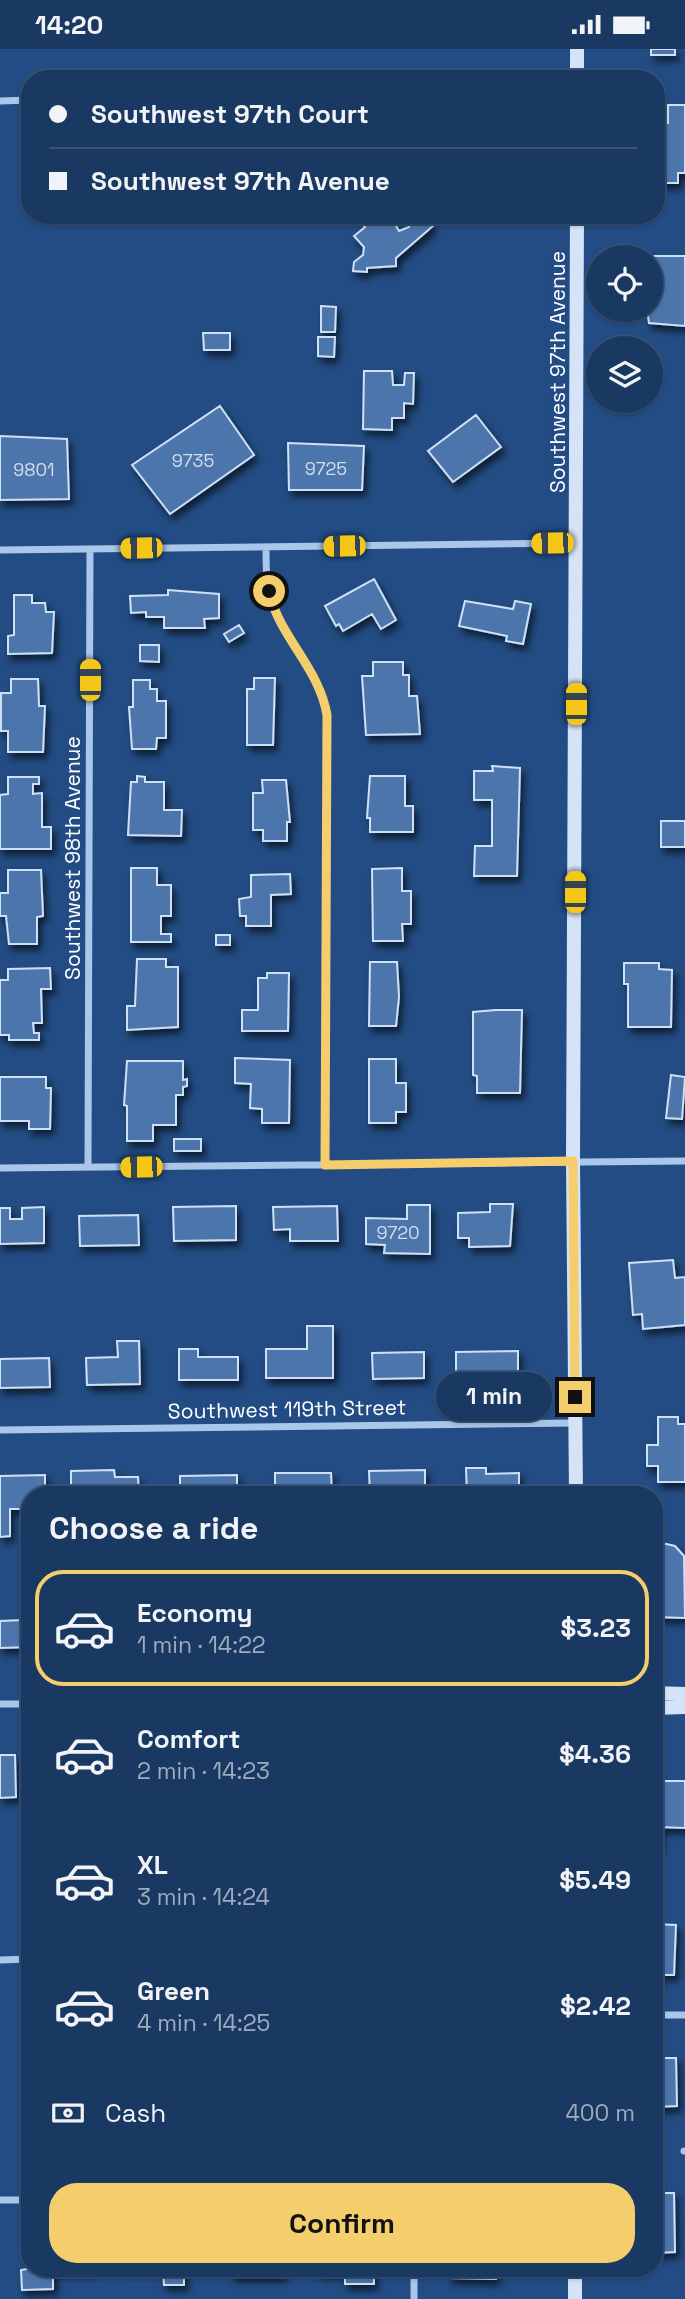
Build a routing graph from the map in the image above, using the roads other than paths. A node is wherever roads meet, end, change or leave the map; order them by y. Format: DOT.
graph roads {
  1 [pos="578,49"];
  2 [pos="577,70"];
  3 [pos="21,100"];
  4 [pos="0,101"];
  5 [pos="577,224"];
  6 [pos="577,543"];
  7 [pos="266,547"];
  8 [pos="90,549"];
  9 [pos="0,550"];
  10 [pos="573,1161"];
  11 [pos="685,1161"];
  12 [pos="325,1165"];
  13 [pos="88,1167"];
  14 [pos="0,1168"];
  15 [pos="575,1423"];
  16 [pos="0,1430"];
  17 [pos="576,1486"];
  18 [pos="663,1693"];
  19 [pos="685,1694"];
  20 [pos="0,1704"];
  21 [pos="21,1704"];
  22 [pos="685,1707"];
  23 [pos="663,1708"];
  24 [pos="21,1959"];
  25 [pos="0,1960"];
  26 [pos="663,2015"];
  27 [pos="685,2015"];
  28 [pos="0,2200"];
  29 [pos="21,2200"];
  30 [pos="414,2277"];
  31 [pos="575,2277"];
  32 [pos="414,2299"];
  33 [pos="575,2299"];
  1 -- 2 [label="street"];
  3 -- 4 [label="street"];
  5 -- 6 [label="street, Southwest 97th Avenue"];
  6 -- 7 [label="street"];
  6 -- 10 [label="street, Southwest 97th Avenue"];
  7 -- 8 [label="street"];
  7 -- 12 [label="street"];
  8 -- 9 [label="street"];
  8 -- 13 [label="street, Southwest 98th Avenue"];
  10 -- 11 [label="street"];
  10 -- 12 [label="street"];
  10 -- 15 [label="street, Southwest 97th Avenue"];
  12 -- 13 [label="street"];
  13 -- 14 [label="street"];
  15 -- 16 [label="street, Southwest 119th Street"];
  15 -- 17 [label="street, Southwest 97th Avenue"];
  18 -- 19 [label="street"];
  20 -- 21 [label="street"];
  22 -- 23 [label="street"];
  24 -- 25 [label="street"];
  26 -- 27 [label="street"];
  28 -- 29 [label="street"];
  30 -- 32 [label="street"];
  31 -- 33 [label="street"];
}
